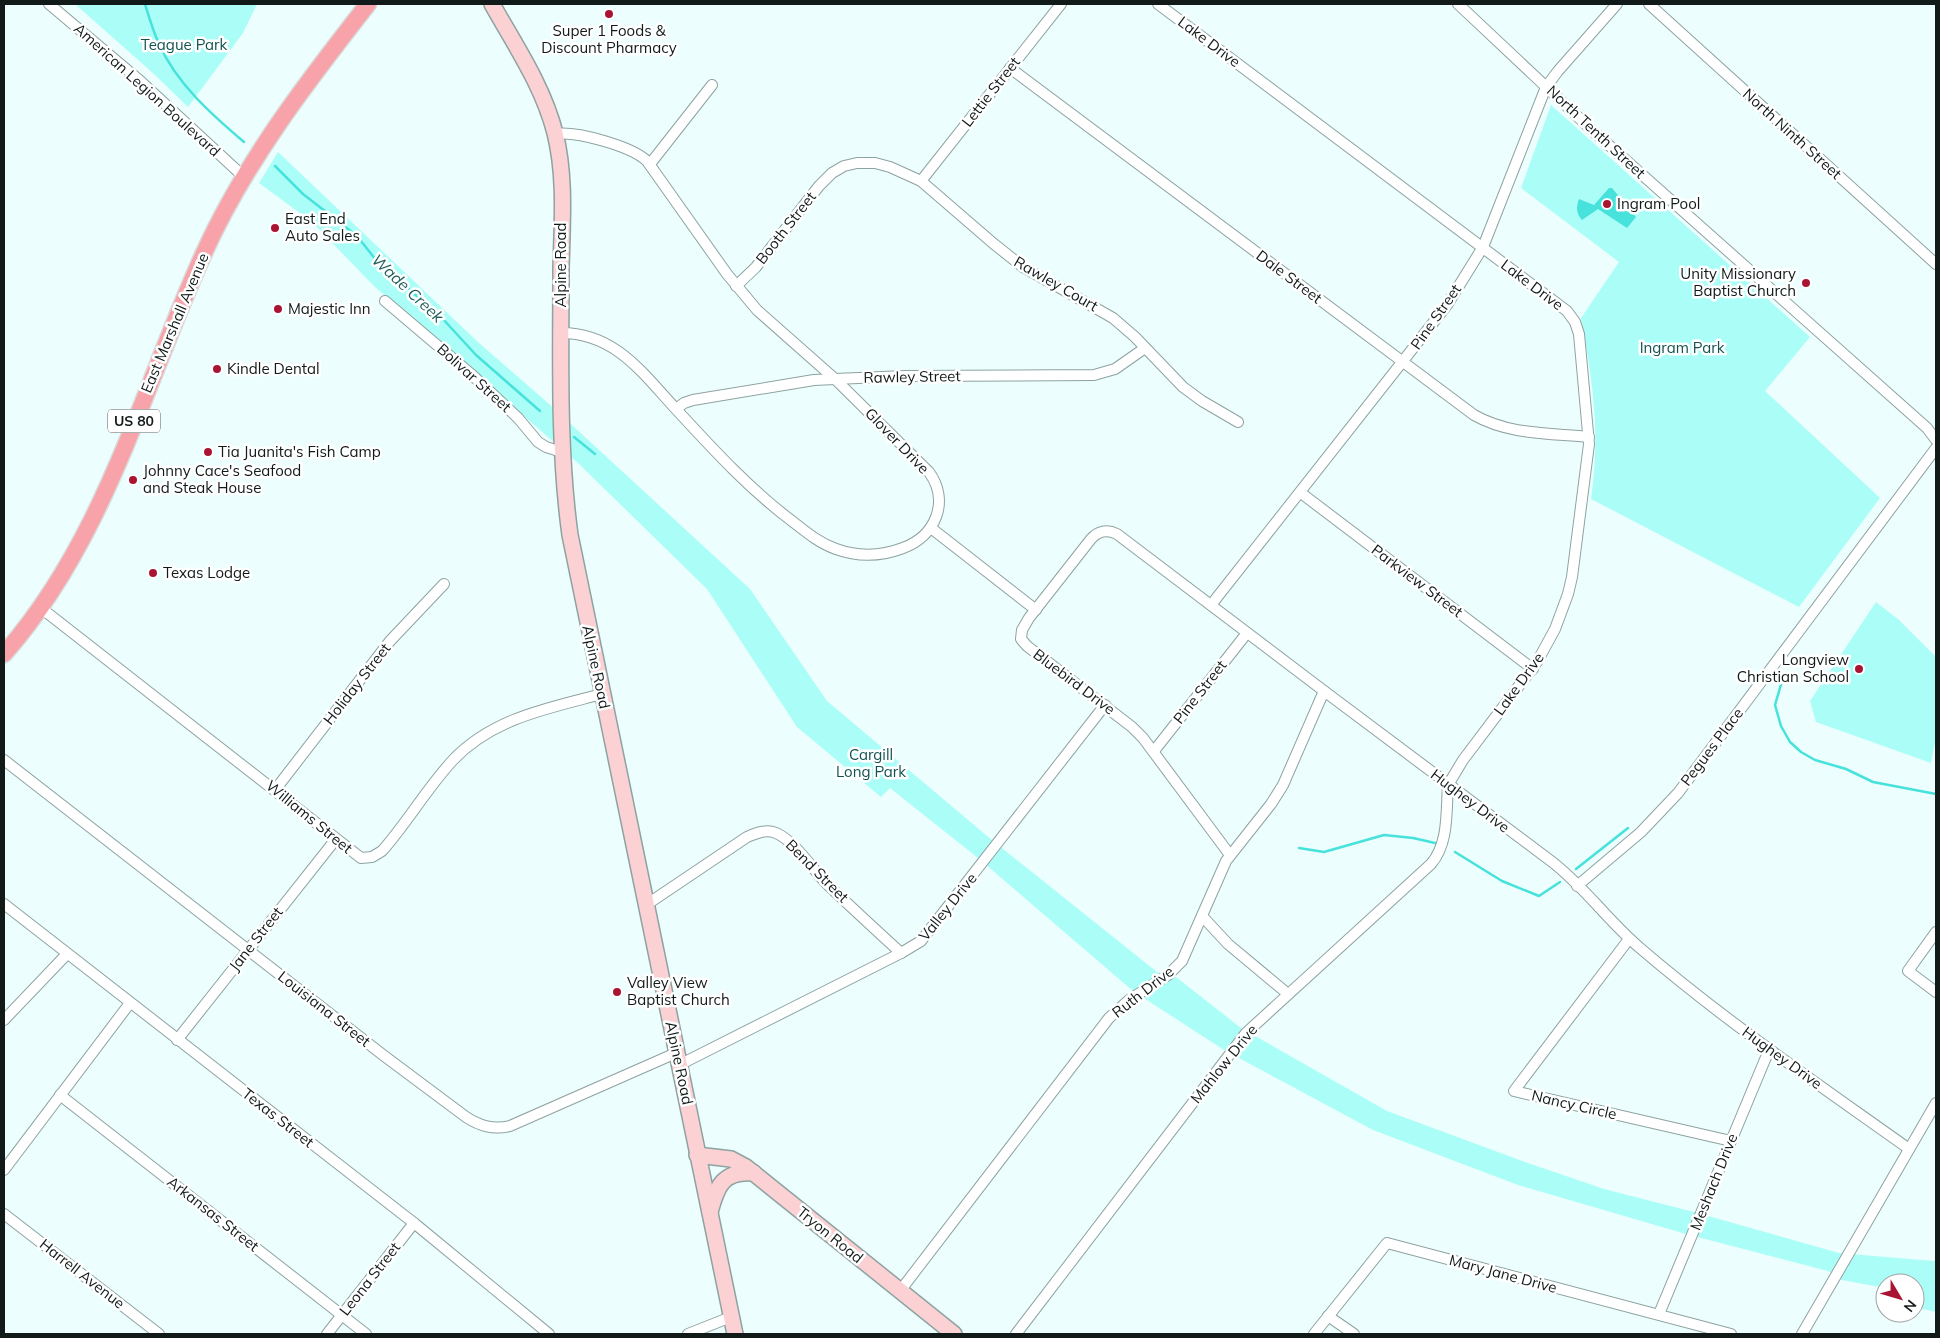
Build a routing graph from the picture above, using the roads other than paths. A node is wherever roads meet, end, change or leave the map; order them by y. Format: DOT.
graph roads {
  1 [pos="49,4"];
  2 [pos="368,4"];
  3 [pos="492,4"];
  4 [pos="1061,4"];
  5 [pos="1158,4"];
  6 [pos="1458,4"];
  7 [pos="1617,4"];
  8 [pos="1649,4"];
  9 [pos="1010,68"];
  10 [pos="712,84"];
  11 [pos="1546,87"];
  12 [pos="555,134"];
  13 [pos="650,164"];
  14 [pos="836,170"];
  15 [pos="244,177"];
  16 [pos="921,181"];
  17 [pos="1483,247"];
  18 [pos="1936,264"];
  19 [pos="736,286"];
  20 [pos="385,301"];
  21 [pos="561,332"];
  22 [pos="1145,348"];
  23 [pos="1404,362"];
  24 [pos="835,379"];
  25 [pos="676,409"];
  26 [pos="1238,422"];
  27 [pos="1589,437"];
  28 [pos="1936,440"];
  29 [pos="1936,448"];
  30 [pos="562,452"];
  31 [pos="1301,493"];
  32 [pos="931,528"];
  33 [pos="444,584"];
  34 [pos="1211,605"];
  35 [pos="41,608"];
  36 [pos="1036,610"];
  37 [pos="1246,633"];
  38 [pos="4,654"];
  39 [pos="1533,669"];
  40 [pos="1324,692"];
  41 [pos="602,694"];
  42 [pos="1105,706"];
  43 [pos="1154,751"];
  44 [pos="4,760"];
  45 [pos="1448,785"];
  46 [pos="275,790"];
  47 [pos="336,839"];
  48 [pos="1230,855"];
  49 [pos="1577,886"];
  50 [pos="4,904"];
  51 [pos="646,904"];
  52 [pos="1202,916"];
  53 [pos="1936,932"];
  54 [pos="1629,939"];
  55 [pos="248,950"];
  56 [pos="901,953"];
  57 [pos="67,954"];
  58 [pos="1936,992"];
  59 [pos="1288,994"];
  60 [pos="130,1003"];
  61 [pos="4,1020"];
  62 [pos="177,1040"];
  63 [pos="1769,1050"];
  64 [pos="678,1059"];
  65 [pos="60,1095"];
  66 [pos="1936,1103"];
  67 [pos="1731,1141"];
  68 [pos="1909,1149"];
  69 [pos="698,1155"];
  70 [pos="4,1170"];
  71 [pos="754,1173"];
  72 [pos="710,1213"];
  73 [pos="4,1214"];
  74 [pos="414,1223"];
  75 [pos="900,1291"];
  76 [pos="1659,1314"];
  77 [pos="342,1315"];
  78 [pos="1328,1316"];
  79 [pos="731,1317"];
  80 [pos="159,1334"];
  81 [pos="327,1334"];
  82 [pos="366,1334"];
  83 [pos="549,1334"];
  84 [pos="688,1334"];
  85 [pos="735,1334"];
  86 [pos="954,1334"];
  87 [pos="1016,1334"];
  88 [pos="1314,1334"];
  89 [pos="1354,1334"];
  90 [pos="1731,1334"];
  91 [pos="1802,1334"];
  1 -- 15 [label="street, American Legion Boulevard"];
  2 -- 15 [label="main road, East Marshall Avenue / US 80"];
  3 -- 12 [label="main road, Alpine Road"];
  4 -- 9 [label="street, Lettie Street"];
  5 -- 17 [label="street, Lake Drive"];
  6 -- 11 [label="street, North Tenth Street"];
  7 -- 11 [label="street, Pine Street"];
  8 -- 18 [label="street, North Ninth Street"];
  9 -- 16 [label="street, Lettie Street"];
  9 -- 23 [label="street, Dale Street"];
  10 -- 13 [label="street"];
  11 -- 17 [label="street, Pine Street"];
  11 -- 28 [label="street, North Tenth Street"];
  12 -- 13 [label="street, Glover Drive"];
  12 -- 21 [label="main road, Alpine Road"];
  13 -- 19 [label="street, Glover Drive"];
  14 -- 16 [label="street, Rawley Court"];
  14 -- 19 [label="street, Booth Street"];
  15 -- 35 [label="main road, East Marshall Avenue / US 80"];
  16 -- 22 [label="street, Rawley Court"];
  17 -- 23 [label="street, Pine Street"];
  17 -- 27 [label="street, Lake Drive"];
  19 -- 24 [label="street, Glover Drive"];
  20 -- 30 [label="street, Bolivar Street"];
  21 -- 25 [label="street, Glover Drive"];
  21 -- 30 [label="main road, Alpine Road"];
  22 -- 24 [label="street, Rawley Street"];
  22 -- 26 [label="street, Rawley Court"];
  23 -- 27 [label="street, Dale Street"];
  23 -- 31 [label="street, Pine Street"];
  24 -- 25 [label="street, Rawley Street"];
  24 -- 32 [label="street, Glover Drive"];
  25 -- 32 [label="street, Glover Drive"];
  27 -- 39 [label="street, Lake Drive"];
  29 -- 49 [label="street, Pegues Place"];
  30 -- 41 [label="main road, Alpine Road"];
  31 -- 34 [label="street, Pine Street"];
  31 -- 39 [label="street, Parkview Street"];
  32 -- 36 [label="street"];
  33 -- 46 [label="street, Holiday Street"];
  34 -- 36 [label="street, Hughey Drive"];
  34 -- 37 [label="street, Hughey Drive"];
  35 -- 38 [label="main road, East Marshall Avenue / US 80"];
  35 -- 46 [label="street, Williams Street"];
  36 -- 42 [label="street, Bluebird Drive"];
  37 -- 40 [label="street, Hughey Drive"];
  37 -- 43 [label="street, Pine Street"];
  39 -- 45 [label="street, Lake Drive"];
  40 -- 45 [label="street, Hughey Drive"];
  40 -- 48 [label="street, Ruth Drive"];
  41 -- 47 [label="street, Williams Street"];
  41 -- 51 [label="main road, Alpine Road"];
  42 -- 43 [label="street, Bluebird Drive"];
  42 -- 56 [label="street, Valley Drive"];
  43 -- 48 [label="street, Bluebird Drive"];
  44 -- 55 [label="street, Louisiana Street"];
  45 -- 49 [label="street, Hughey Drive"];
  45 -- 59 [label="street, Mahlow Drive"];
  46 -- 47 [label="street, Williams Street"];
  47 -- 55 [label="street, Jane Street"];
  48 -- 52 [label="street, Ruth Drive"];
  49 -- 54 [label="street, Hughey Drive"];
  50 -- 57 [label="street, Texas Street"];
  51 -- 56 [label="street, Bend Street"];
  51 -- 64 [label="main road, Alpine Road"];
  52 -- 59 [label="street"];
  52 -- 75 [label="street, Ruth Drive"];
  53 -- 58 [label="street"];
  54 -- 63 [label="street, Hughey Drive"];
  54 -- 67 [label="street, Nancy Circle"];
  55 -- 62 [label="street, Jane Street"];
  55 -- 64 [label="street, Louisiana Street"];
  56 -- 64 [label="street, Valley Drive"];
  57 -- 60 [label="street, Texas Street"];
  57 -- 61 [label="street"];
  59 -- 87 [label="street, Mahlow Drive"];
  60 -- 62 [label="street, Texas Street"];
  60 -- 65 [label="street"];
  62 -- 74 [label="street, Texas Street"];
  63 -- 67 [label="street, Meshach Drive"];
  63 -- 68 [label="street, Hughey Drive"];
  64 -- 69 [label="main road, Alpine Road"];
  65 -- 70 [label="street"];
  65 -- 77 [label="street, Arkansas Street"];
  66 -- 68 [label="street"];
  67 -- 76 [label="street, Meshach Drive"];
  68 -- 91 [label="street"];
  69 -- 71 [label="main road, Tryon Road"];
  69 -- 72 [label="main road, Alpine Road"];
  71 -- 72 [label="main road"];
  71 -- 75 [label="main road, Tryon Road"];
  72 -- 79 [label="main road, Alpine Road"];
  73 -- 80 [label="street, Harrell Avenue"];
  74 -- 77 [label="street, Leona Street"];
  74 -- 83 [label="street, Texas Street"];
  75 -- 86 [label="main road, Tryon Road"];
  76 -- 78 [label="street, Mary Jane Drive"];
  76 -- 90 [label="street, Mary Jane Drive"];
  77 -- 81 [label="street, Leona Street"];
  77 -- 82 [label="street, Arkansas Street"];
  78 -- 88 [label="street, Mary Jane Drive"];
  78 -- 89 [label="street"];
  79 -- 84 [label="street"];
  79 -- 85 [label="main road, Alpine Road"];
}
